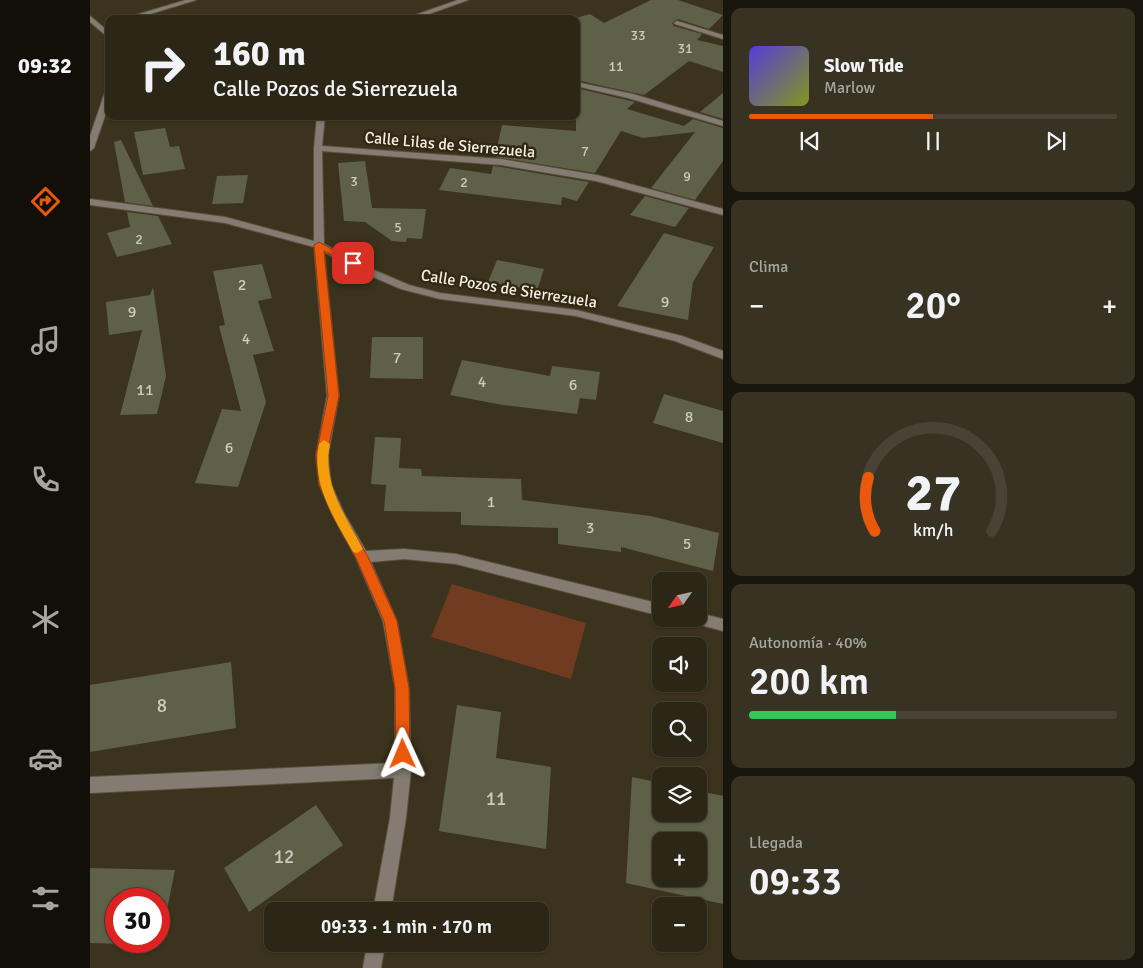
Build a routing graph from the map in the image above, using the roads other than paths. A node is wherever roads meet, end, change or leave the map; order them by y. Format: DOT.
graph roads {
  1 [pos="193,0"];
  2 [pos="465,0"];
  3 [pos="139,15"];
  4 [pos="419,15"];
  5 [pos="90,18"];
  6 [pos="678,23"];
  7 [pos="105,24"];
  8 [pos="100,26"];
  9 [pos="105,32"];
  10 [pos="723,37"];
  11 [pos="580,85"];
  12 [pos="105,103"];
  13 [pos="321,120"];
  14 [pos="723,124"];
  15 [pos="90,148"];
  16 [pos="318,148"];
  17 [pos="90,202"];
  18 [pos="723,212"];
  19 [pos="319,245"];
  20 [pos="723,355"];
  21 [pos="362,557"];
  22 [pos="652,608"];
  23 [pos="708,621"];
  24 [pos="723,625"];
  25 [pos="403,770"];
  26 [pos="90,785"];
  27 [pos="384,902"];
  28 [pos="375,952"];
  29 [pos="372,968"];
  1 -- 3 [label="street"];
  2 -- 4 [label="street"];
  5 -- 8 [label="street"];
  6 -- 10 [label="street"];
  7 -- 8 [label="street"];
  8 -- 9 [label="street"];
  11 -- 14 [label="street"];
  12 -- 15 [label="street"];
  13 -- 16 [label="street"];
  16 -- 18 [label="street, Calle Lilas de Sierrezuela"];
  16 -- 19 [label="street"];
  17 -- 19 [label="street, Calle Pozos de Sierrezuela"];
  19 -- 20 [label="street, Calle Pozos de Sierrezuela"];
  19 -- 21 [label="street"];
  21 -- 22 [label="street"];
  21 -- 25 [label="street"];
  23 -- 24 [label="street"];
  25 -- 26 [label="street"];
  25 -- 27 [label="street"];
  28 -- 29 [label="street"];
}
